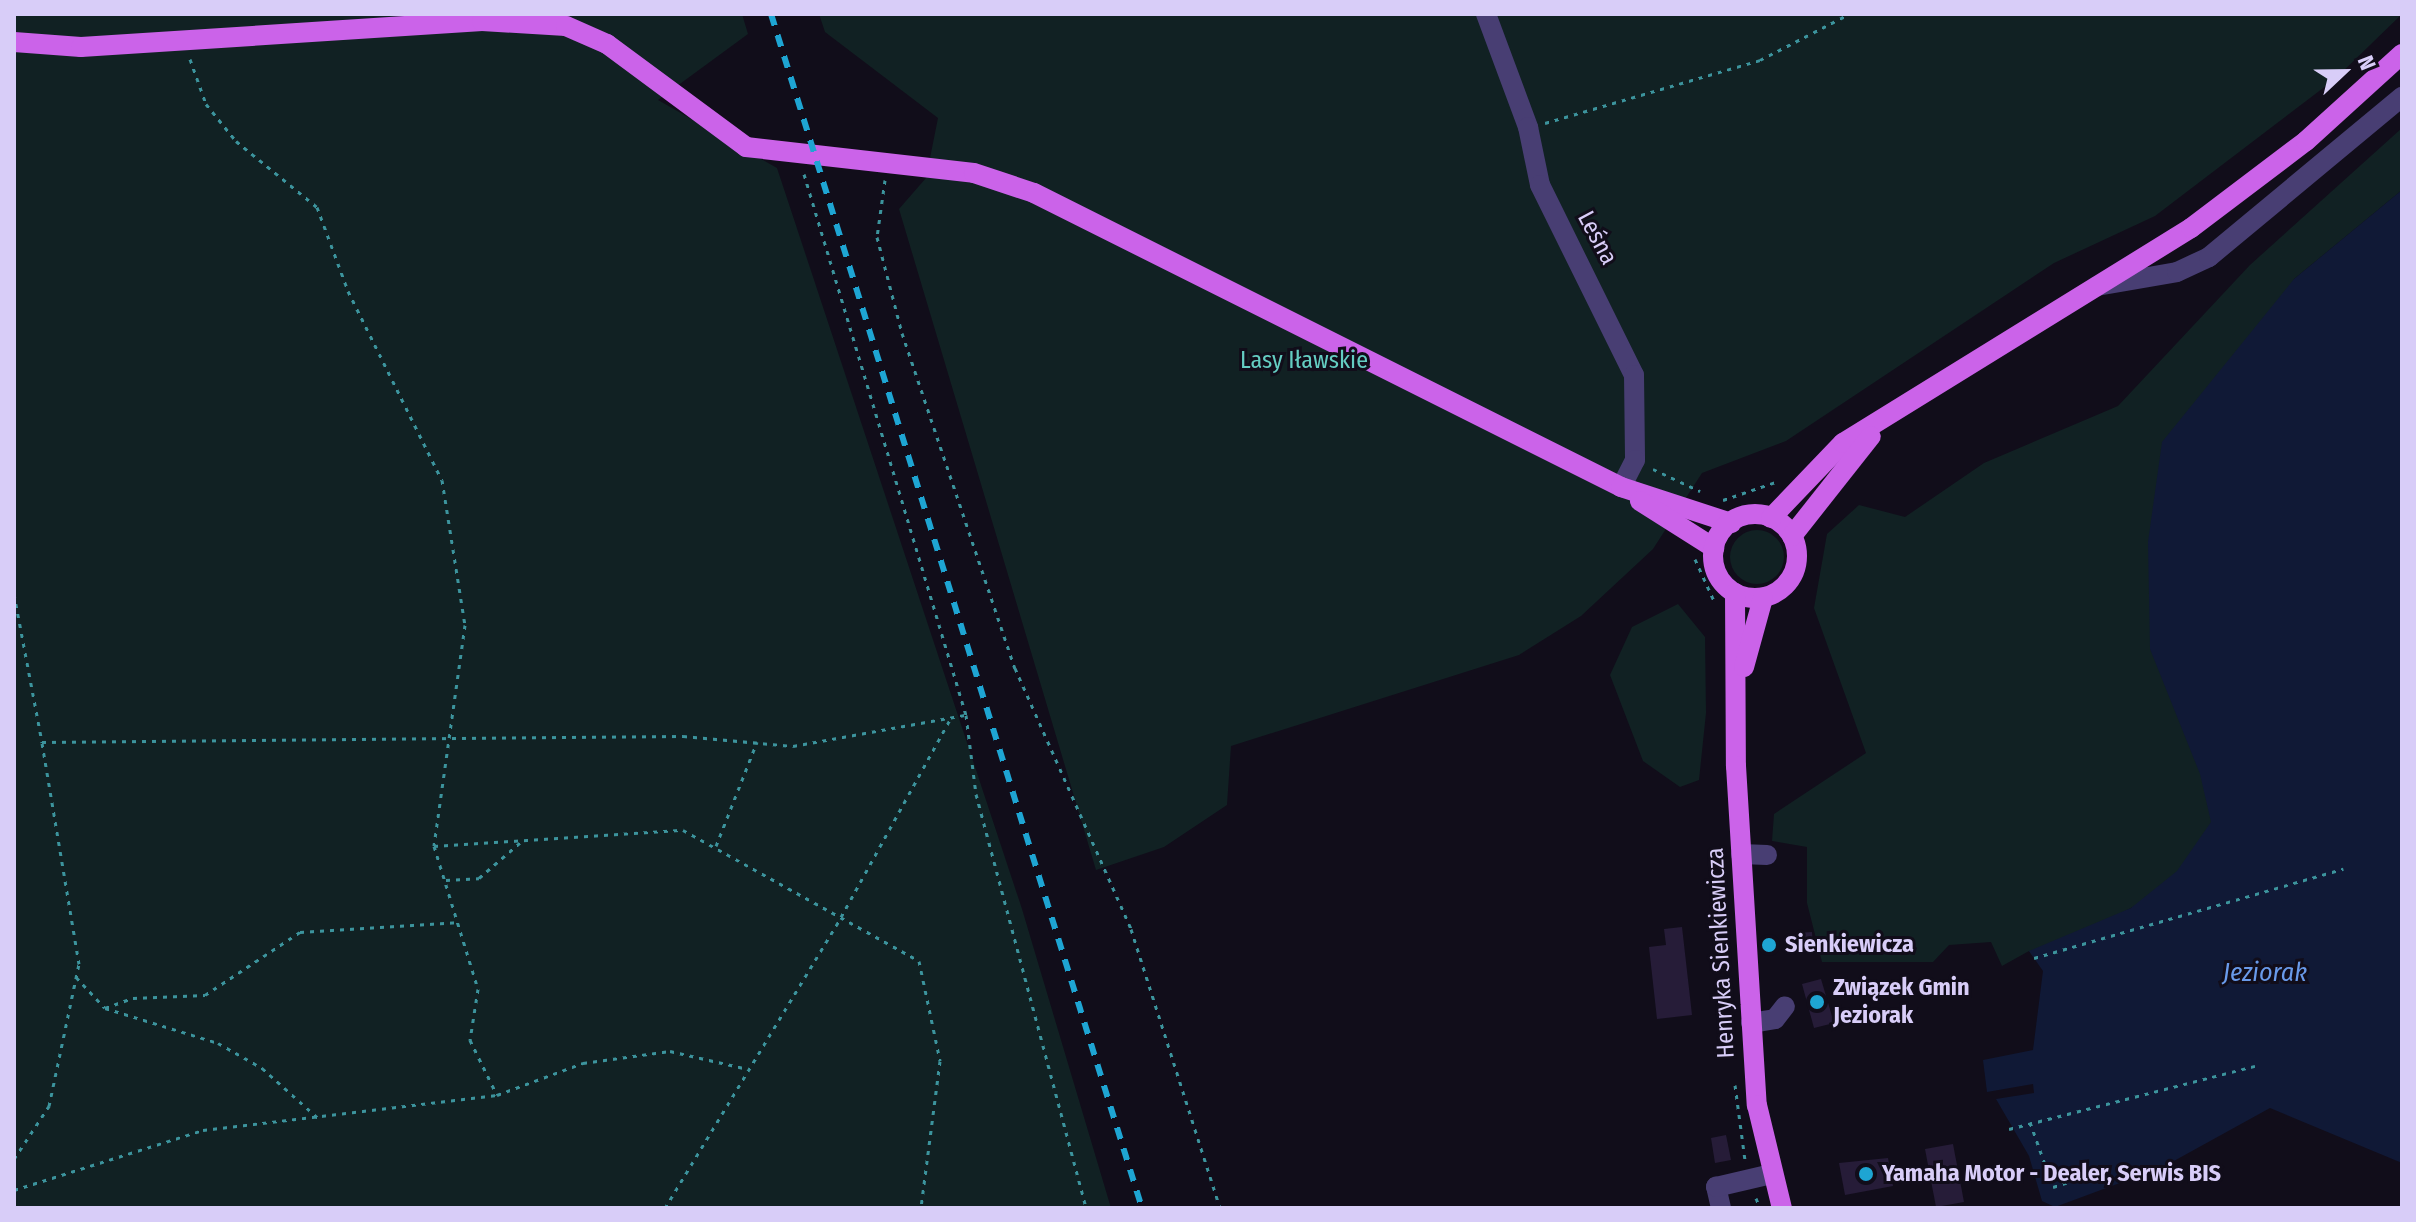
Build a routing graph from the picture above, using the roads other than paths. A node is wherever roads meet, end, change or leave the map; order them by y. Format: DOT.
graph roads {
  1 [pos="1486,14"];
  2 [pos="14,42"];
  3 [pos="2402,54"];
  4 [pos="2402,97"];
  5 [pos="2097,286"];
  6 [pos="1895,411"];
  7 [pos="1621,487"];
  8 [pos="1771,518"];
  9 [pos="1731,523"];
  10 [pos="1792,536"];
  11 [pos="1714,548"];
  12 [pos="1735,593"];
  13 [pos="1763,598"];
  14 [pos="1737,692"];
  15 [pos="1741,854"];
  16 [pos="1767,855"];
  17 [pos="1785,1006"];
  18 [pos="1751,1023"];
  19 [pos="1772,1174"];
  20 [pos="1721,1208"];
  21 [pos="1782,1208"];
  1 -- 7 [label="lane, Leśna"];
  2 -- 7 [label="main road"];
  3 -- 5 [label="main road"];
  4 -- 5 [label="lane"];
  5 -- 6 [label="main road"];
  6 -- 8 [label="main road"];
  6 -- 10 [label="main road"];
  7 -- 9 [label="main road"];
  7 -- 11 [label="main road"];
  8 -- 9 [label="main road"];
  8 -- 10 [label="main road"];
  9 -- 11 [label="main road"];
  10 -- 13 [label="main road"];
  11 -- 12 [label="main road"];
  12 -- 13 [label="main road"];
  12 -- 14 [label="main road, Henryka Sienkiewicza"];
  13 -- 14 [label="main road, Henryka Sienkiewicza"];
  14 -- 15 [label="main road, Henryka Sienkiewicza"];
  15 -- 16 [label="lane"];
  15 -- 18 [label="main road, Henryka Sienkiewicza"];
  17 -- 18 [label="lane"];
  18 -- 19 [label="main road, Henryka Sienkiewicza"];
  19 -- 20 [label="lane"];
  19 -- 21 [label="main road, Henryka Sienkiewicza"];
}
